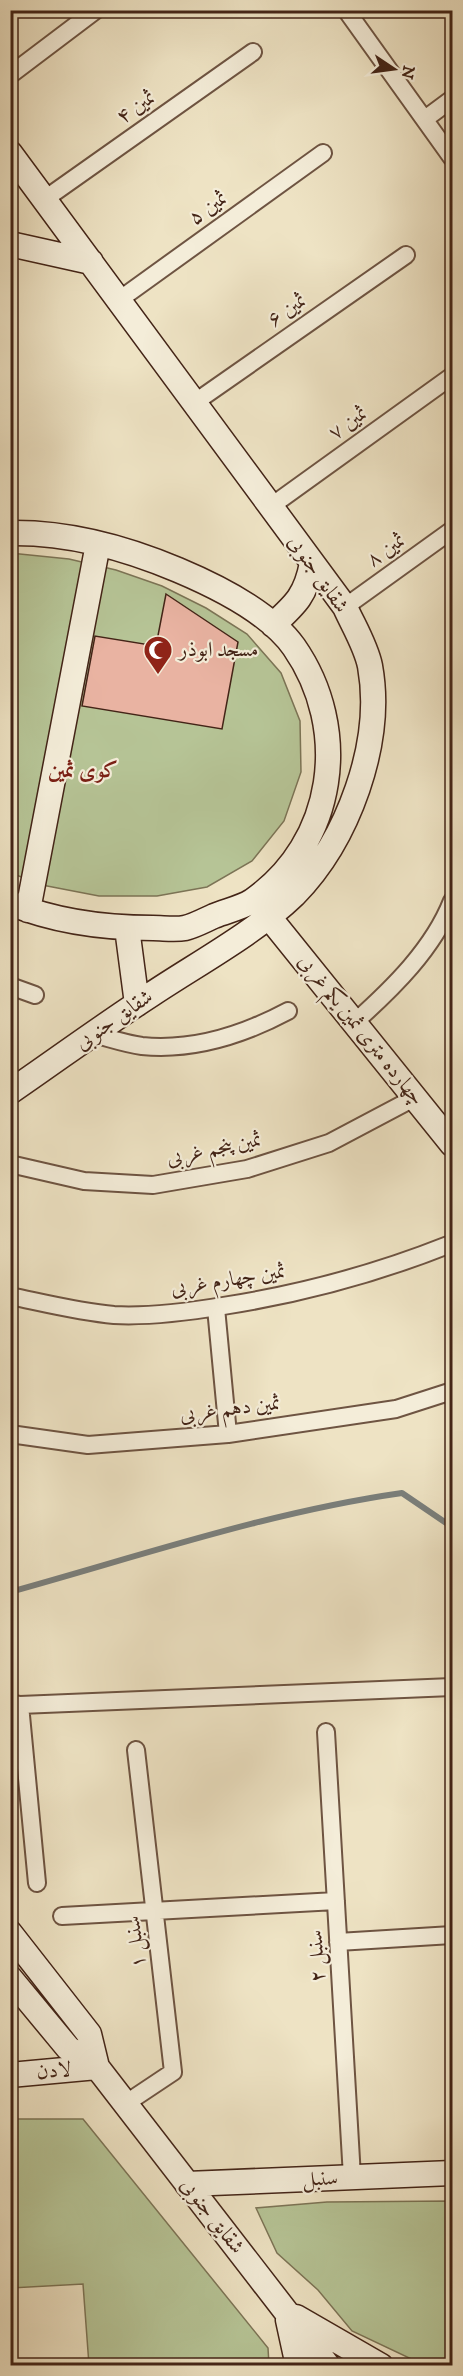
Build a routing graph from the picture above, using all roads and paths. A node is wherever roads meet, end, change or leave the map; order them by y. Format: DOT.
graph roads {
  1 [pos="96,10"];
  2 [pos="345,10"];
  3 [pos="253,52"];
  4 [pos="10,75"];
  5 [pos="453,99"];
  6 [pos="424,119"];
  7 [pos="10,153"];
  8 [pos="323,153"];
  9 [pos="453,158"];
  10 [pos="45,199"];
  11 [pos="10,244"];
  12 [pos="406,255"];
  13 [pos="91,262"];
  14 [pos="119,300"];
  15 [pos="453,376"];
  16 [pos="194,403"];
  17 [pos="270,507"];
  18 [pos="453,530"];
  19 [pos="10,533"];
  20 [pos="98,544"];
  21 [pos="312,563"];
  22 [pos="345,607"];
  23 [pos="273,625"];
  24 [pos="453,901"];
  25 [pos="19,907"];
  26 [pos="268,917"];
  27 [pos="127,928"];
  28 [pos="10,986"];
  29 [pos="35,995"];
  30 [pos="137,1004"];
  31 [pos="288,1011"];
  32 [pos="355,1022"];
  33 [pos="93,1034"];
  34 [pos="10,1092"];
  35 [pos="416,1097"];
  36 [pos="453,1144"];
  37 [pos="10,1164"];
  38 [pos="448,1245"];
  39 [pos="10,1296"];
  40 [pos="216,1308"];
  41 [pos="453,1391"];
  42 [pos="10,1434"];
  43 [pos="228,1434"];
  44 [pos="453,1687"];
  45 [pos="14,1705"];
  46 [pos="326,1732"];
  47 [pos="136,1750"];
  48 [pos="38,1883"];
  49 [pos="336,1901"];
  50 [pos="154,1910"];
  51 [pos="62,1916"];
  52 [pos="10,1933"];
  53 [pos="453,1935"];
  54 [pos="338,1942"];
  55 [pos="10,1978"];
  56 [pos="97,2067"];
  57 [pos="10,2075"];
  58 [pos="125,2104"];
  59 [pos="453,2173"];
  60 [pos="352,2177"];
  61 [pos="187,2184"];
  62 [pos="286,2312"];
  63 [pos="298,2366"];
  64 [pos="328,2366"];
  65 [pos="381,2366"];
  1 -- 4 [label="street"];
  2 -- 6 [label="street"];
  3 -- 10 [label="street, ثمین ۴"];
  5 -- 6 [label="street"];
  6 -- 9 [label="street"];
  7 -- 10 [label="street, شقایق جنوبی"];
  8 -- 14 [label="street, ثمین ۵"];
  10 -- 13 [label="street, شقایق جنوبی"];
  11 -- 13 [label="street"];
  12 -- 16 [label="street, ثمین ۶"];
  13 -- 14 [label="street, شقایق جنوبی"];
  14 -- 16 [label="street, شقایق جنوبی"];
  15 -- 17 [label="street, ثمین ۷"];
  16 -- 17 [label="street, شقایق جنوبی"];
  17 -- 21 [label="street, شقایق جنوبی"];
  18 -- 22 [label="street, ثمین ۸"];
  19 -- 20 [label="street"];
  20 -- 23 [label="street"];
  20 -- 25 [label="street"];
  21 -- 22 [label="street, شقایق جنوبی"];
  21 -- 23 [label="street"];
  22 -- 26 [label="street, شقایق جنوبی"];
  23 -- 27 [label="street"];
  24 -- 32 [label="street"];
  25 -- 27 [label="street"];
  26 -- 30 [label="street, شقایق جنوبی"];
  26 -- 32 [label="street, چهارده متری ثمین یکم غربی"];
  27 -- 30 [label="street"];
  28 -- 29 [label="street"];
  30 -- 33 [label="street, شقایق جنوبی"];
  31 -- 33 [label="street"];
  32 -- 35 [label="street, چهارده متری ثمین یکم غربی"];
  33 -- 34 [label="street, شقایق جنوبی"];
  35 -- 36 [label="street, چهارده متری ثمین یکم غربی"];
  35 -- 37 [label="street, ثمین پنجم غربی"];
  38 -- 40 [label="street, ثمین چهارم غربی"];
  39 -- 40 [label="street, ثمین چهارم غربی"];
  40 -- 43 [label="street"];
  41 -- 43 [label="street, ثمین دهم غربی"];
  42 -- 43 [label="street, ثمین دهم غربی"];
  44 -- 45 [label="street"];
  45 -- 48 [label="street"];
  46 -- 49 [label="street, سنبل ۲"];
  47 -- 50 [label="street, سنبل ۱"];
  49 -- 50 [label="street"];
  49 -- 54 [label="street, سنبل ۲"];
  50 -- 51 [label="street"];
  50 -- 58 [label="street, سنبل ۱"];
  52 -- 56 [label="street, شقایق جنوبی"];
  53 -- 54 [label="street"];
  54 -- 60 [label="street, سنبل ۲"];
  55 -- 56 [label="street, شقایق جنوبی"];
  56 -- 57 [label="street, لادن"];
  56 -- 58 [label="street, شقایق جنوبی"];
  58 -- 61 [label="street, شقایق جنوبی"];
  59 -- 60 [label="street, سنبل"];
  60 -- 61 [label="street, سنبل"];
  61 -- 62 [label="street, شقایق جنوبی"];
  62 -- 63 [label="street"];
  62 -- 64 [label="street, شقایق جنوبی"];
  62 -- 65 [label="street"];
}
